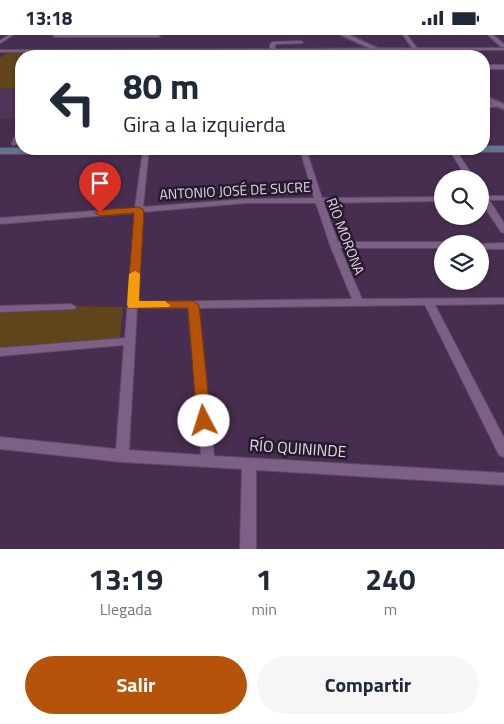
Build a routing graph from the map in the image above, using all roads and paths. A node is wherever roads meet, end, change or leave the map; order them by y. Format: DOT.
graph roads {
  1 [pos="11,35"];
  2 [pos="308,35"];
  3 [pos="318,35"];
  4 [pos="344,35"];
  5 [pos="405,35"];
  6 [pos="490,35"];
  7 [pos="55,36"];
  8 [pos="158,36"];
  9 [pos="0,42"];
  10 [pos="301,42"];
  11 [pos="410,43"];
  12 [pos="420,43"];
  13 [pos="477,43"];
  14 [pos="486,43"];
  15 [pos="503,47"];
  16 [pos="376,49"];
  17 [pos="415,49"];
  18 [pos="157,50"];
  19 [pos="272,50"];
  20 [pos="0,51"];
  21 [pos="15,52"];
  22 [pos="490,67"];
  23 [pos="504,67"];
  24 [pos="490,142"];
  25 [pos="504,142"];
  26 [pos="0,144"];
  27 [pos="15,144"];
  28 [pos="490,149"];
  29 [pos="504,149"];
  30 [pos="0,151"];
  31 [pos="15,151"];
  32 [pos="145,155"];
  33 [pos="305,155"];
  34 [pos="456,155"];
  35 [pos="465,170"];
  36 [pos="489,197"];
  37 [pos="504,198"];
  38 [pos="317,199"];
  39 [pos="434,199"];
  40 [pos="489,208"];
  41 [pos="139,210"];
  42 [pos="0,221"];
  43 [pos="504,230"];
  44 [pos="334,245"];
  45 [pos="434,245"];
  46 [pos="489,246"];
  47 [pos="504,246"];
  48 [pos="428,301"];
  49 [pos="504,301"];
  50 [pos="359,303"];
  51 [pos="133,305"];
  52 [pos="193,305"];
  53 [pos="71,307"];
  54 [pos="0,309"];
  55 [pos="130,341"];
  56 [pos="0,352"];
  57 [pos="0,443"];
  58 [pos="504,451"];
  59 [pos="122,456"];
  60 [pos="208,461"];
  61 [pos="249,463"];
  62 [pos="504,479"];
  63 [pos="248,549"];
  1 -- 9 [label="lane"];
  2 -- 3 [label="street"];
  4 -- 16 [label="street"];
  5 -- 11 [label="street"];
  6 -- 15 [label="street"];
  7 -- 8 [label="street"];
  8 -- 18 [label="street"];
  10 -- 19 [label="street"];
  11 -- 12 [label="street"];
  11 -- 17 [label="street"];
  13 -- 14 [label="street"];
  15 -- 17 [label="street"];
  16 -- 17 [label="street"];
  16 -- 19 [label="street"];
  18 -- 19 [label="street"];
  20 -- 21 [label="street"];
  22 -- 23 [label="street"];
  24 -- 25 [label="main road"];
  26 -- 27 [label="main road"];
  28 -- 29 [label="main road"];
  30 -- 31 [label="main road"];
  32 -- 41 [label="street"];
  33 -- 38 [label="street, RÍO MORONA"];
  34 -- 35 [label="street"];
  36 -- 37 [label="street"];
  38 -- 39 [label="street, ANTONIO JOSÉ DE SUCRE"];
  38 -- 41 [label="street, ANTONIO JOSÉ DE SUCRE"];
  38 -- 44 [label="street, RÍO MORONA"];
  40 -- 43 [label="street"];
  41 -- 42 [label="street, ANTONIO JOSÉ DE SUCRE"];
  41 -- 51 [label="street"];
  44 -- 45 [label="street"];
  44 -- 50 [label="street, RÍO MORONA"];
  46 -- 47 [label="street"];
  48 -- 49 [label="street"];
  48 -- 50 [label="street"];
  48 -- 58 [label="street"];
  50 -- 52 [label="street"];
  51 -- 52 [label="street"];
  51 -- 55 [label="street"];
  52 -- 60 [label="street"];
  53 -- 54 [label="street"];
  55 -- 56 [label="street"];
  55 -- 59 [label="street"];
  57 -- 59 [label="street, RÍO QUININDE"];
  59 -- 60 [label="street, RÍO QUININDE"];
  60 -- 61 [label="street, RÍO QUININDE"];
  61 -- 62 [label="street, RÍO QUININDE"];
  61 -- 63 [label="street"];
}
